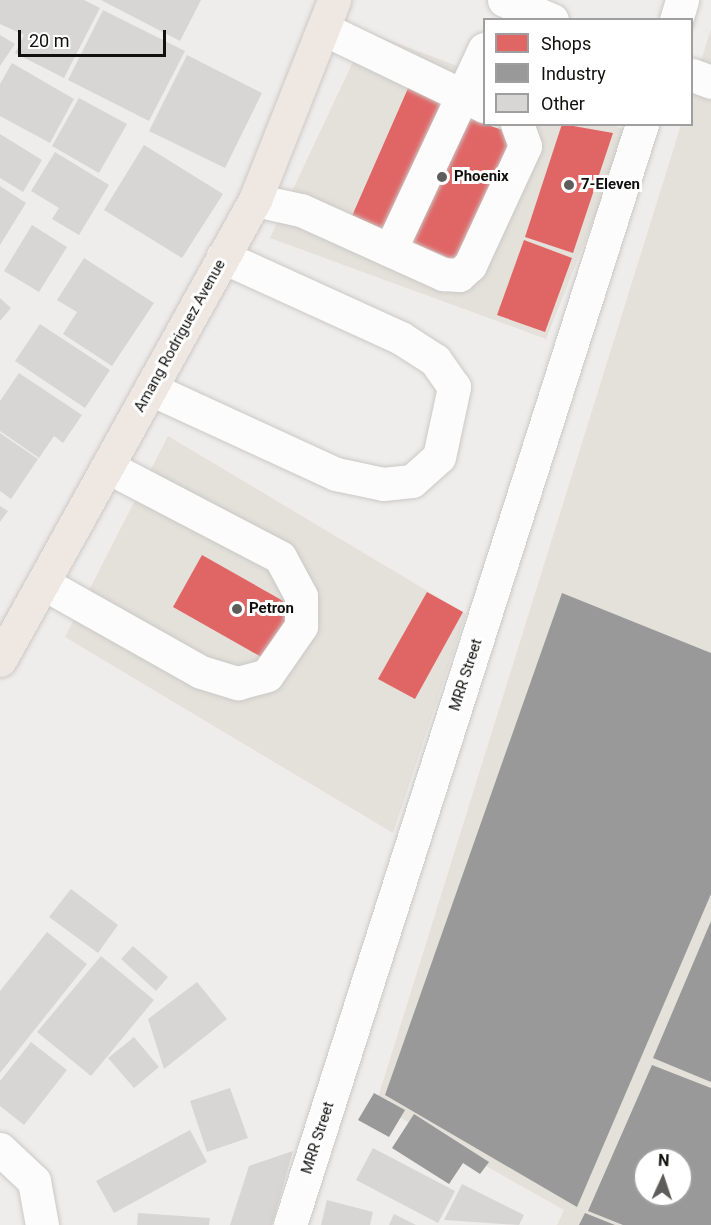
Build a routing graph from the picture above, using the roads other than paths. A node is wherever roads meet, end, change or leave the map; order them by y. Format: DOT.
graph roads {
  1 [pos="682,0"];
  2 [pos="503,7"];
  3 [pos="329,14"];
  4 [pos="544,18"];
  5 [pos="677,18"];
  6 [pos="483,55"];
  7 [pos="693,75"];
  8 [pos="711,82"];
  9 [pos="474,102"];
  10 [pos="518,126"];
  11 [pos="641,126"];
  12 [pos="255,200"];
  13 [pos="390,250"];
  14 [pos="223,257"];
  15 [pos="151,389"];
  16 [pos="108,466"];
  17 [pos="43,583"];
  18 [pos="0,660"];
  19 [pos="0,1149"];
  20 [pos="42,1225"];
  21 [pos="290,1225"];
  1 -- 5 [label="street"];
  2 -- 4 [label="street"];
  3 -- 9 [label="street"];
  3 -- 12 [label="main road, Amang Rodriguez Avenue"];
  6 -- 9 [label="street"];
  7 -- 8 [label="street"];
  9 -- 13 [label="street"];
  10 -- 13 [label="street"];
  11 -- 21 [label="street, MRR Street"];
  12 -- 13 [label="street"];
  12 -- 14 [label="main road, Amang Rodriguez Avenue"];
  14 -- 15 [label="main road, Amang Rodriguez Avenue"];
  14 -- 15 [label="street"];
  15 -- 16 [label="main road, Amang Rodriguez Avenue"];
  16 -- 17 [label="main road, Amang Rodriguez Avenue"];
  16 -- 17 [label="street"];
  17 -- 18 [label="main road, Amang Rodriguez Avenue"];
  19 -- 20 [label="street"];
}
